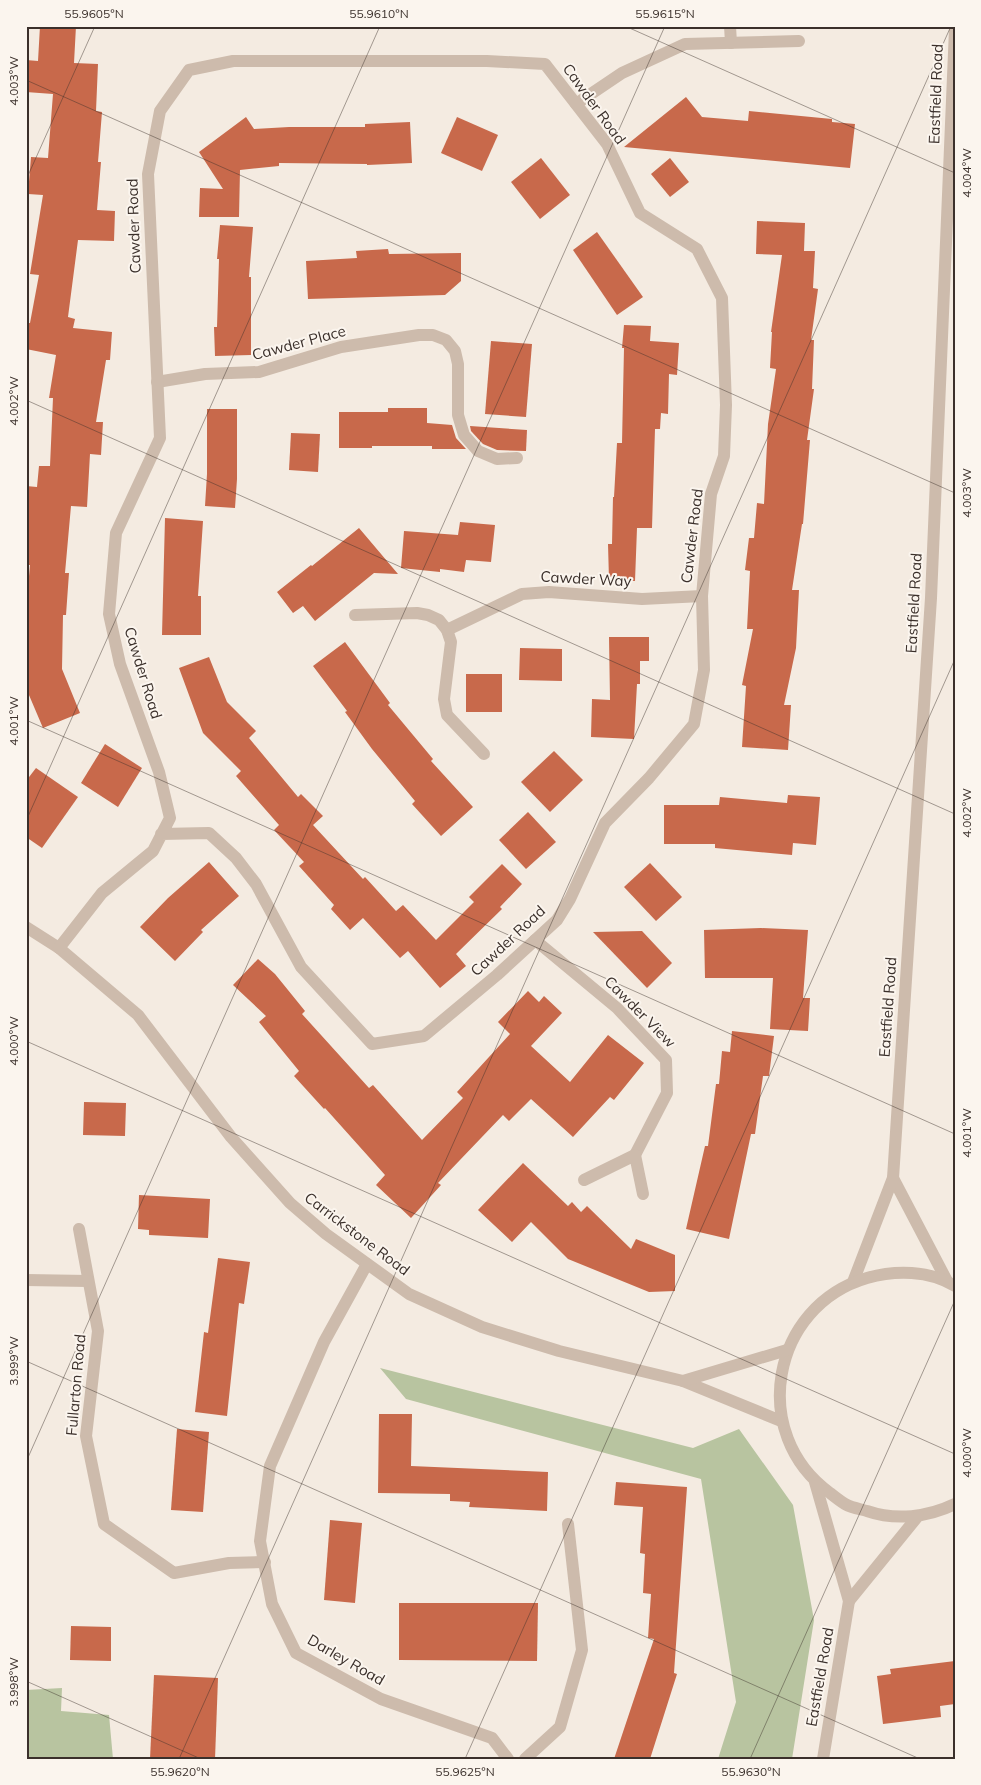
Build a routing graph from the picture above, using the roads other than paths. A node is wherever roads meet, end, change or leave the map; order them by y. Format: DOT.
graph roads {
  1 [pos="730,26"];
  2 [pos="955,29"];
  3 [pos="798,42"];
  4 [pos="731,43"];
  5 [pos="576,104"];
  6 [pos="157,382"];
  7 [pos="517,458"];
  8 [pos="702,596"];
  9 [pos="356,615"];
  10 [pos="447,630"];
  11 [pos="484,754"];
  12 [pos="161,834"];
  13 [pos="26,927"];
  14 [pos="535,940"];
  15 [pos="59,948"];
  16 [pos="635,1155"];
  17 [pos="893,1178"];
  18 [pos="584,1180"];
  19 [pos="643,1194"];
  20 [pos="79,1229"];
  21 [pos="367,1264"];
  22 [pos="26,1280"];
  23 [pos="88,1281"];
  24 [pos="853,1282"];
  25 [pos="951,1284"];
  26 [pos="787,1350"];
  27 [pos="683,1381"];
  28 [pos="781,1421"];
  29 [pos="815,1482"];
  30 [pos="955,1504"];
  31 [pos="918,1516"];
  32 [pos="568,1524"];
  33 [pos="265,1562"];
  34 [pos="849,1601"];
  35 [pos="508,1759"];
  36 [pos="525,1759"];
  37 [pos="823,1759"];
  1 -- 4 [label="street"];
  2 -- 17 [label="street, Eastfield Road"];
  3 -- 4 [label="street"];
  4 -- 5 [label="street"];
  5 -- 6 [label="street, Cawder Road"];
  5 -- 8 [label="street, Cawder Road"];
  6 -- 7 [label="street, Cawder Place"];
  6 -- 12 [label="street, Cawder Road"];
  8 -- 10 [label="street, Cawder Way"];
  8 -- 14 [label="street, Cawder Road"];
  9 -- 10 [label="street"];
  10 -- 11 [label="street"];
  12 -- 14 [label="street, Cawder Road"];
  12 -- 15 [label="street, Cawder Road"];
  13 -- 15 [label="street, Carrickstone Road"];
  14 -- 16 [label="street, Cawder View"];
  15 -- 21 [label="street, Carrickstone Road"];
  16 -- 18 [label="street"];
  16 -- 19 [label="street"];
  17 -- 24 [label="street, Eastfield Road"];
  17 -- 25 [label="street"];
  20 -- 23 [label="street, Fullarton Road"];
  21 -- 27 [label="street, Carrickstone Road"];
  21 -- 33 [label="street, Darley Road"];
  22 -- 23 [label="street"];
  23 -- 33 [label="street, Fullarton Road"];
  24 -- 25 [label="street"];
  24 -- 26 [label="street"];
  26 -- 27 [label="street"];
  26 -- 28 [label="street"];
  27 -- 28 [label="street, Carrickstone Road"];
  28 -- 29 [label="street"];
  29 -- 31 [label="street"];
  29 -- 34 [label="street, Eastfield Road"];
  30 -- 31 [label="street"];
  31 -- 34 [label="street, Eastfield Road"];
  32 -- 36 [label="street"];
  33 -- 35 [label="street, Darley Road"];
  34 -- 37 [label="street, Eastfield Road"];
}
